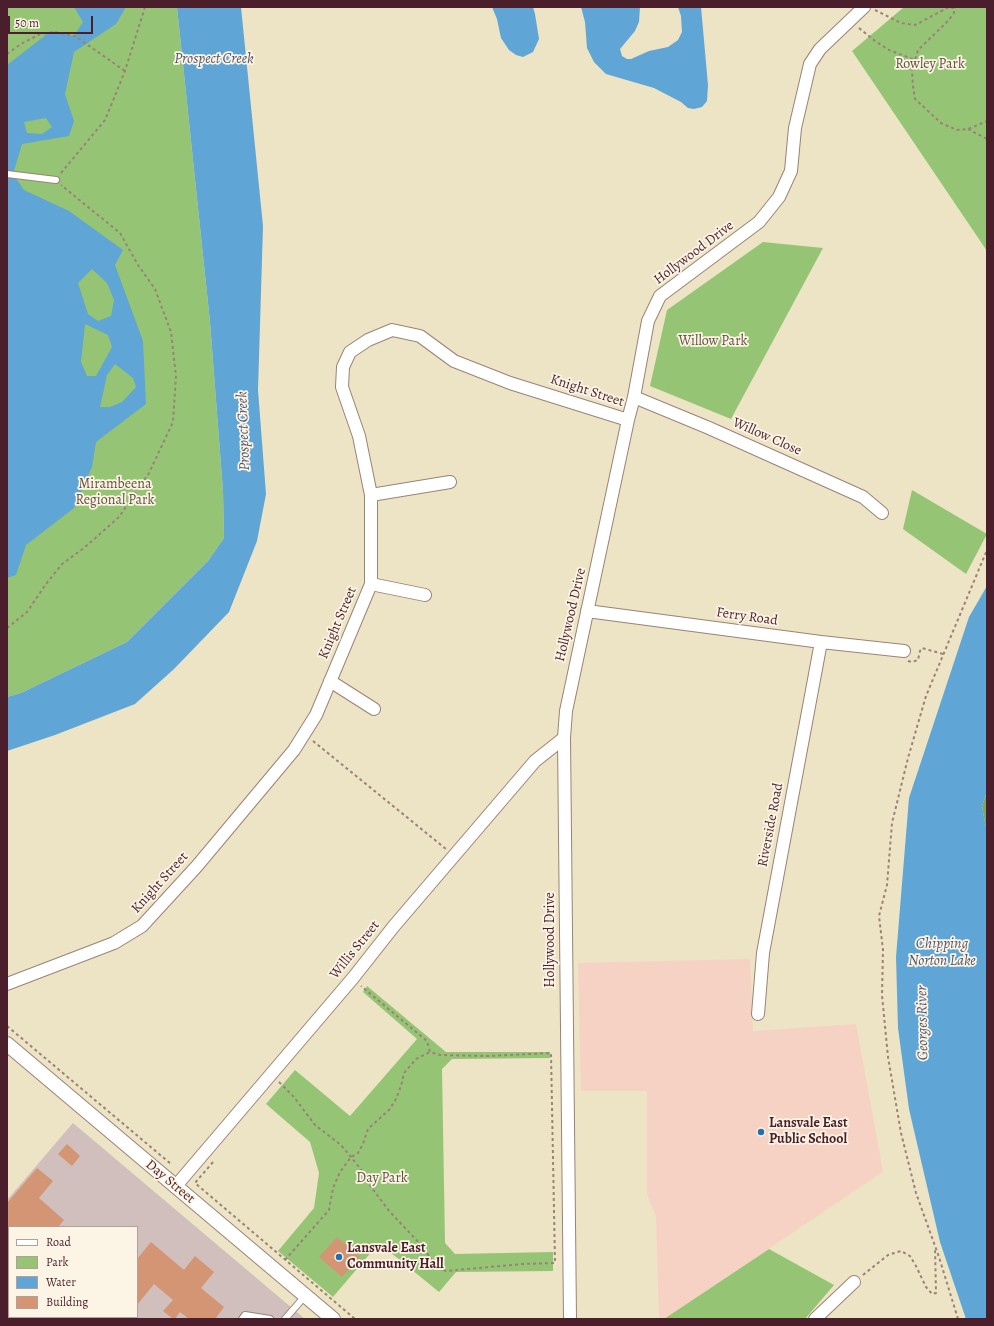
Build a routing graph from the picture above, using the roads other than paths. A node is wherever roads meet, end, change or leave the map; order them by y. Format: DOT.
graph roads {
  1 [pos="869,9"];
  2 [pos="7,174"];
  3 [pos="56,180"];
  4 [pos="634,397"];
  5 [pos="628,420"];
  6 [pos="450,482"];
  7 [pos="371,495"];
  8 [pos="882,513"];
  9 [pos="371,584"];
  10 [pos="426,595"];
  11 [pos="588,611"];
  12 [pos="820,642"];
  13 [pos="904,651"];
  14 [pos="330,681"];
  15 [pos="374,709"];
  16 [pos="564,738"];
  17 [pos="7,984"];
  18 [pos="758,1014"];
  19 [pos="7,1044"];
  20 [pos="175,1187"];
  21 [pos="854,1282"];
  22 [pos="305,1296"];
  23 [pos="242,1319"];
  24 [pos="270,1319"];
  25 [pos="285,1319"];
  26 [pos="333,1319"];
  27 [pos="570,1319"];
  28 [pos="815,1319"];
  1 -- 4 [label="street, Hollywood Drive"];
  2 -- 3 [label="lane"];
  4 -- 5 [label="street, Hollywood Drive"];
  4 -- 8 [label="street, Willow Close"];
  5 -- 7 [label="street, Knight Street"];
  5 -- 11 [label="street, Hollywood Drive"];
  6 -- 7 [label="street"];
  7 -- 9 [label="street, Knight Street"];
  9 -- 10 [label="street"];
  9 -- 14 [label="street, Knight Street"];
  11 -- 12 [label="street, Ferry Road"];
  11 -- 16 [label="street, Hollywood Drive"];
  12 -- 13 [label="street, Ferry Road"];
  12 -- 18 [label="street, Riverside Road"];
  14 -- 15 [label="street"];
  14 -- 17 [label="street, Knight Street"];
  16 -- 20 [label="street, Willis Street"];
  16 -- 27 [label="street, Hollywood Drive"];
  19 -- 20 [label="street, Day Street"];
  20 -- 22 [label="street, Day Street"];
  21 -- 28 [label="street"];
  22 -- 25 [label="lane"];
  22 -- 26 [label="street, Day Street"];
  23 -- 24 [label="lane"];
}
